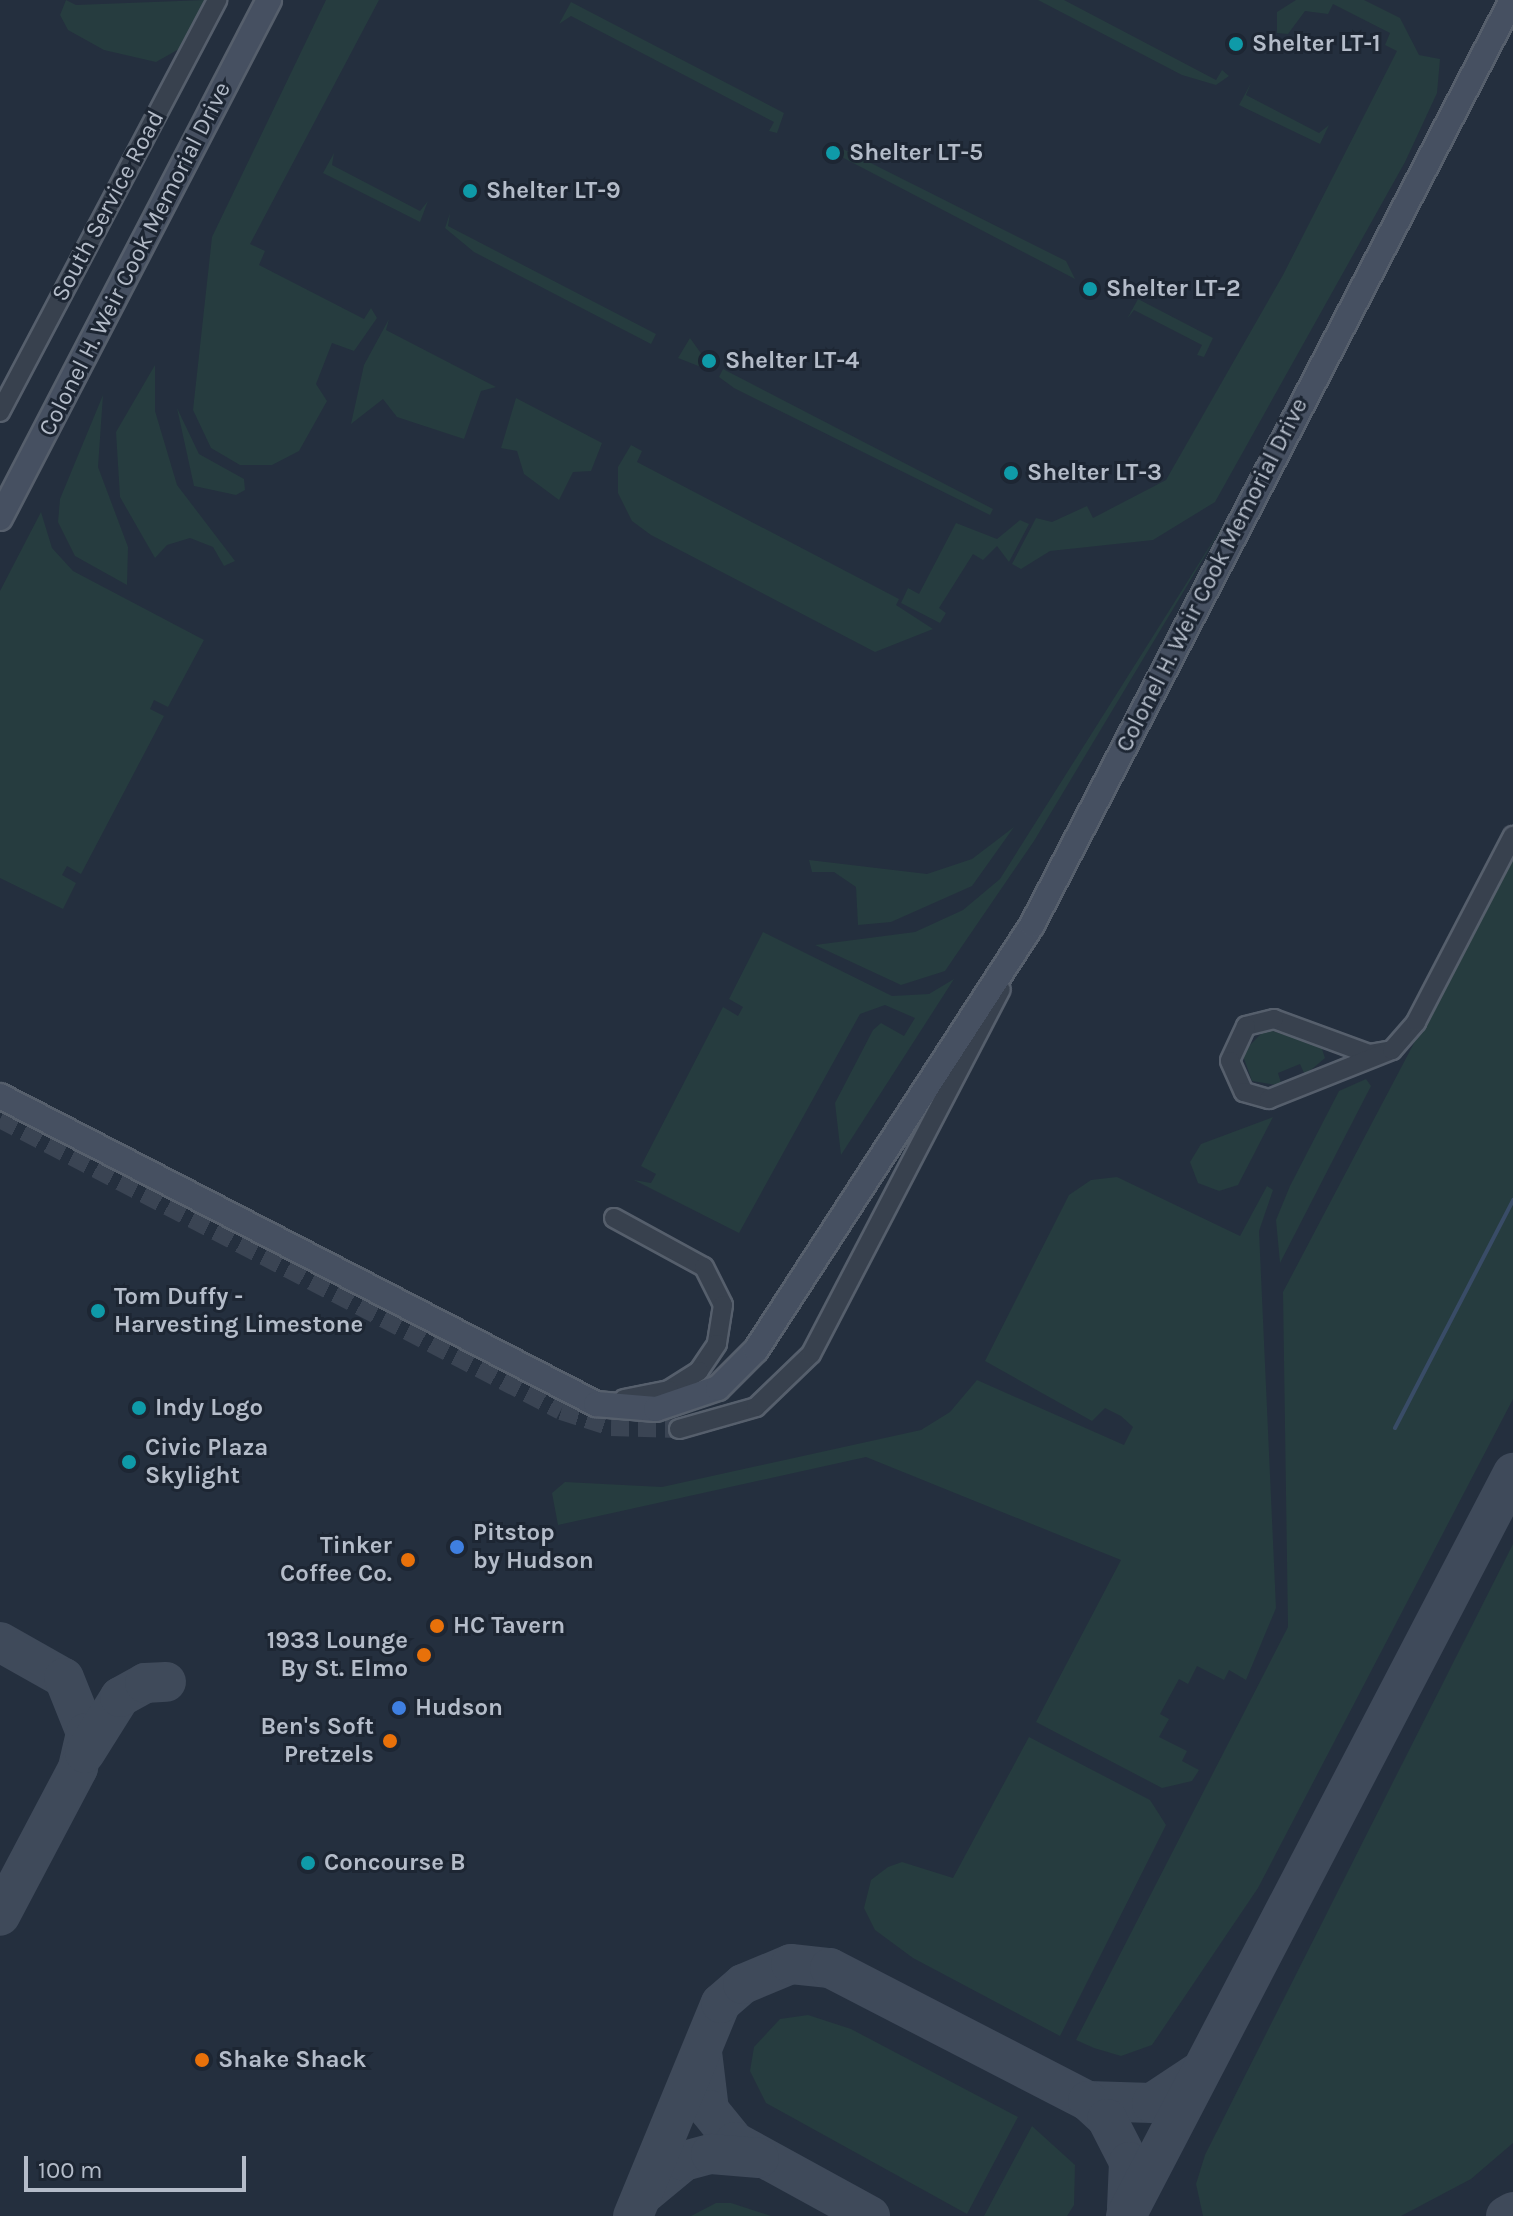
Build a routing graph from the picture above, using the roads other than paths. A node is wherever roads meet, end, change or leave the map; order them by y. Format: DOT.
graph roads {
  1 [pos="217,0"];
  2 [pos="269,0"];
  3 [pos="1512,0"];
  4 [pos="0,412"];
  5 [pos="0,518"];
  6 [pos="1513,836"];
  7 [pos="1032,925"];
  8 [pos="1392,1050"];
  9 [pos="0,1096"];
  10 [pos="614,1218"];
  11 [pos="574,1395"];
  12 [pos="679,1429"];
  1 -- 4 [label="street, South Service Road"];
  2 -- 5 [label="street, Colonel H. Weir Cook Memorial Drive"];
  3 -- 7 [label="street, Colonel H. Weir Cook Memorial Drive"];
  6 -- 8 [label="street"];
  7 -- 11 [label="street, Colonel H. Weir Cook Memorial Drive"];
  7 -- 12 [label="street"];
  8 -- 8 [label="street"];
  9 -- 11 [label="street, Colonel H. Weir Cook Memorial Drive"];
  10 -- 11 [label="street"];
}
